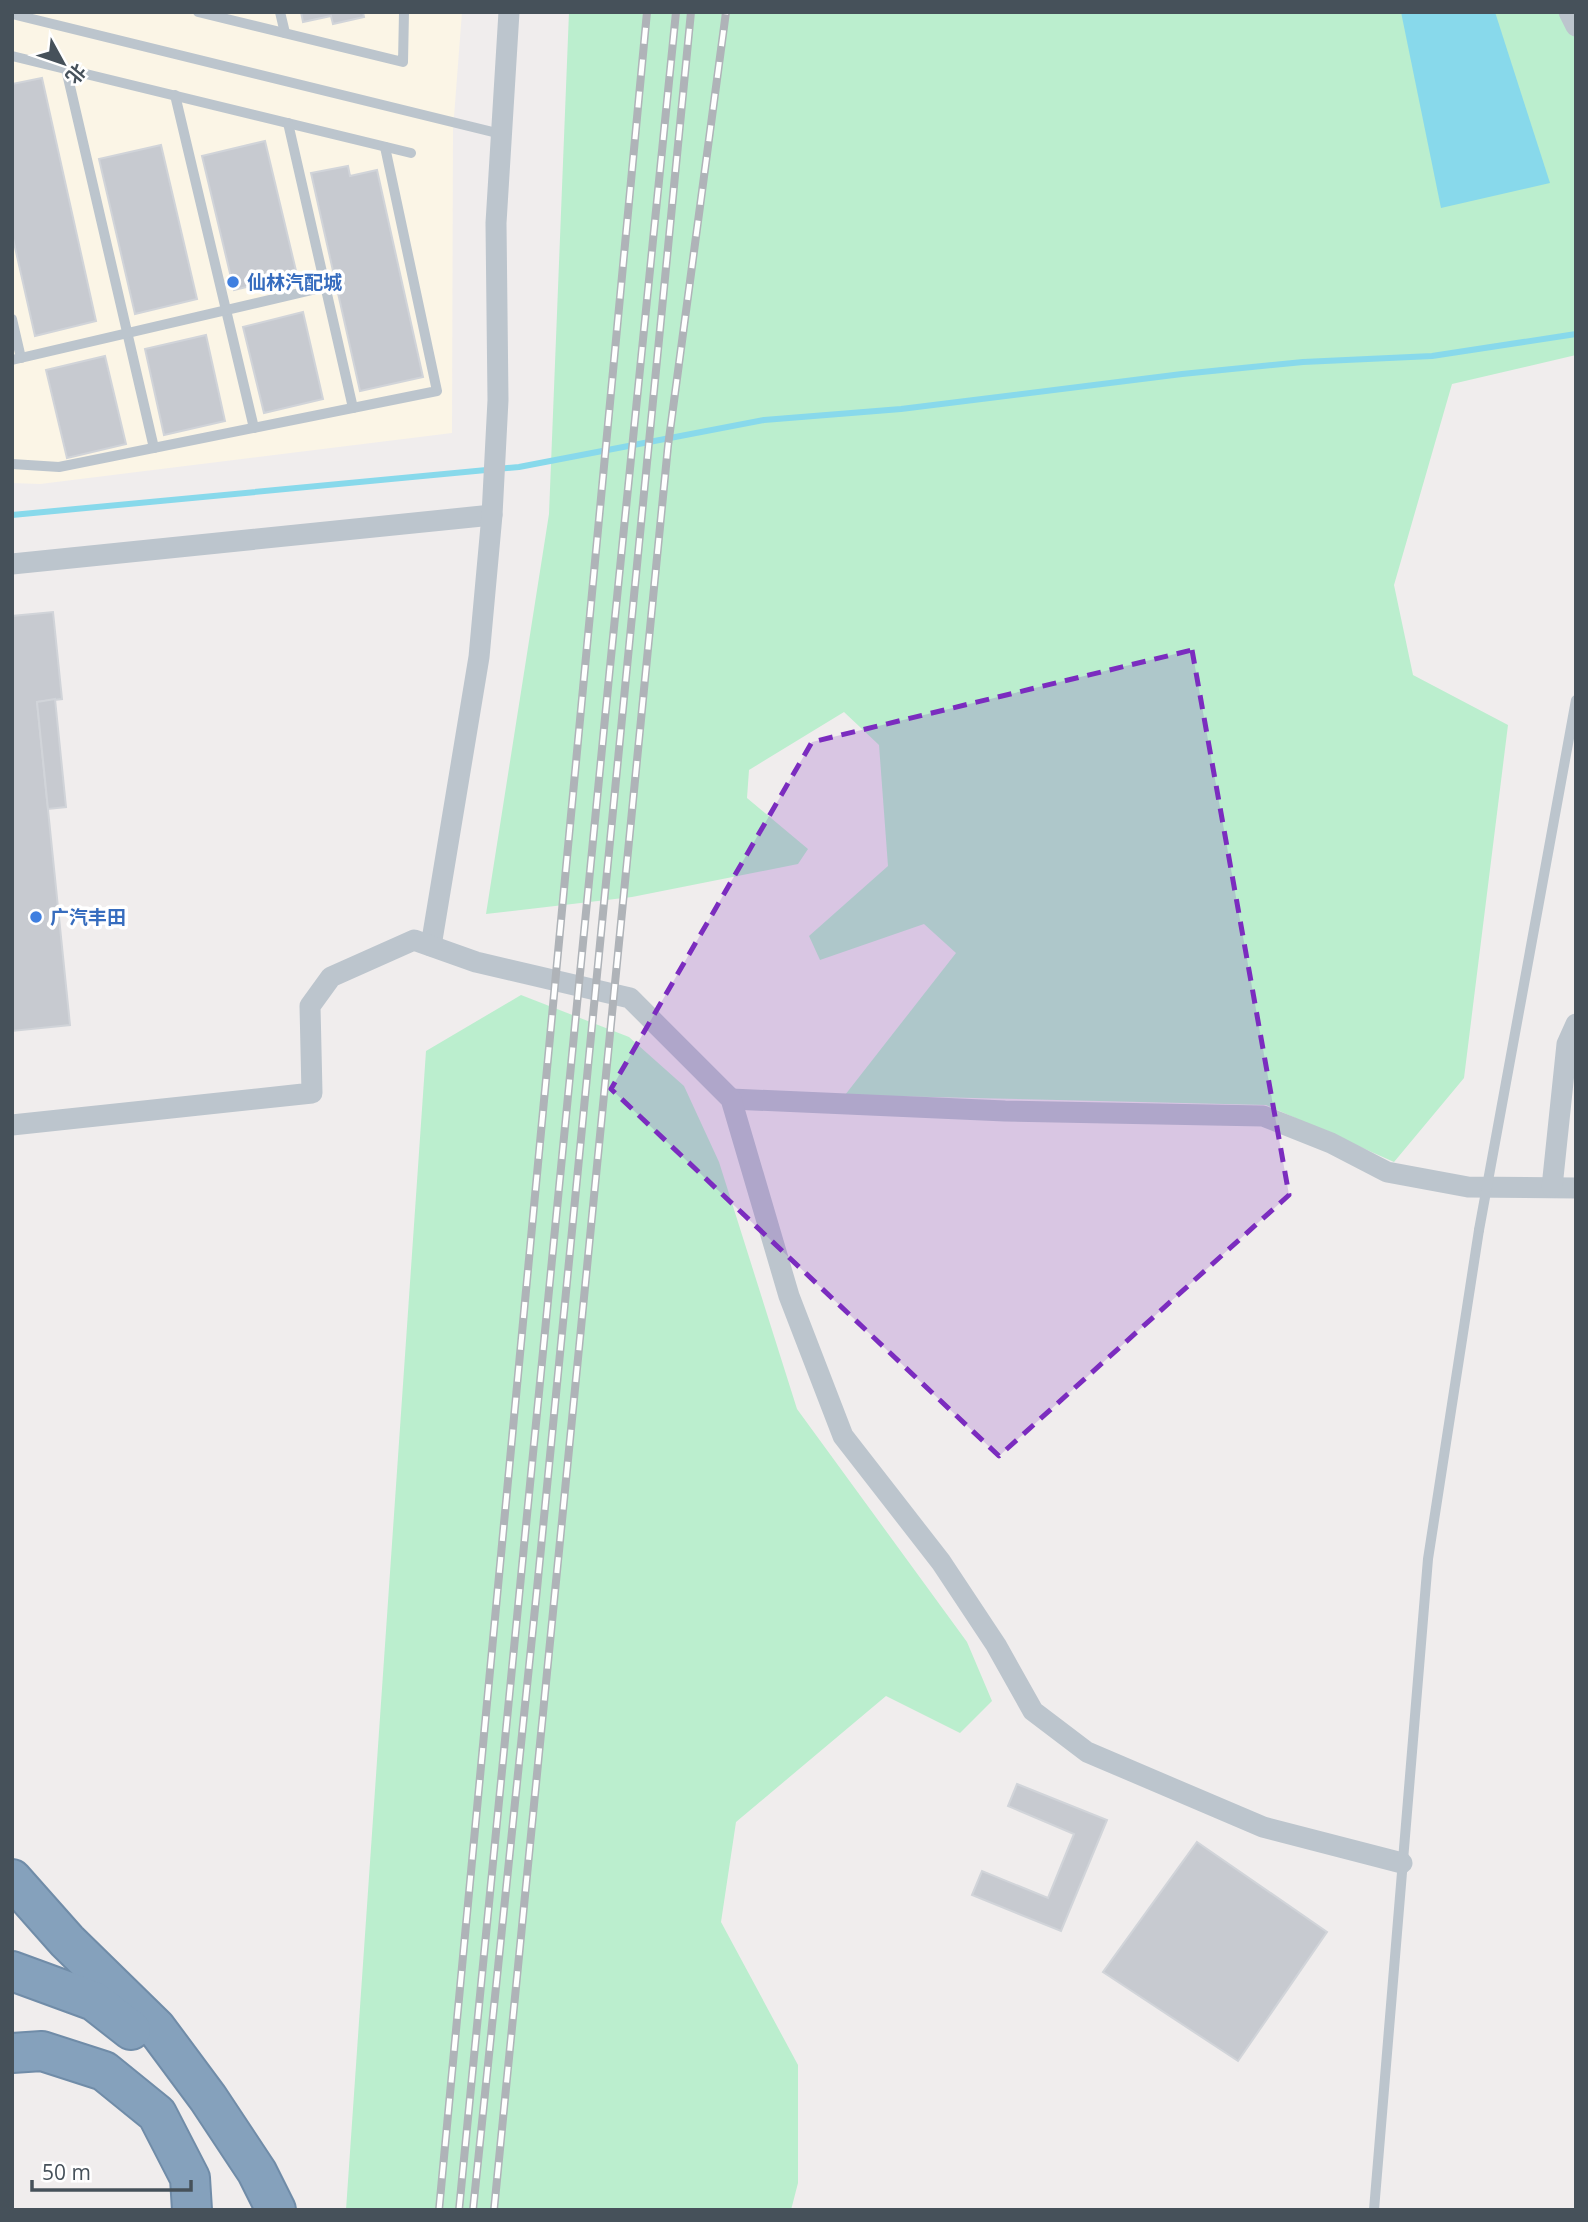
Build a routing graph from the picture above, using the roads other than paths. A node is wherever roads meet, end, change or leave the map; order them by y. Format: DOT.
graph roads {
  1 [pos="198,12"];
  2 [pos="280,12"];
  3 [pos="404,12"];
  4 [pos="509,12"];
  5 [pos="1569,12"];
  6 [pos="12,14"];
  7 [pos="1576,26"];
  8 [pos="285,33"];
  9 [pos="12,56"];
  10 [pos="66,69"];
  11 [pos="175,95"];
  12 [pos="288,123"];
  13 [pos="501,134"];
  14 [pos="385,147"];
  15 [pos="411,153"];
  16 [pos="325,287"];
  17 [pos="226,310"];
  18 [pos="12,319"];
  19 [pos="127,333"];
  20 [pos="17,359"];
  21 [pos="353,408"];
  22 [pos="254,428"];
  23 [pos="154,448"];
  24 [pos="12,464"];
  25 [pos="492,515"];
  26 [pos="12,564"];
  27 [pos="1576,700"];
  28 [pos="431,946"];
  29 [pos="1576,1024"];
  30 [pos="731,1099"];
  31 [pos="12,1125"];
  32 [pos="1552,1186"];
  33 [pos="1576,1188"];
  34 [pos="1402,1863"];
  35 [pos="12,1879"];
  36 [pos="12,1971"];
  37 [pos="12,2053"];
  38 [pos="208,2098"];
  39 [pos="192,2210"];
  40 [pos="276,2210"];
  41 [pos="1374,2210"];
  1 -- 8 [label="lane"];
  2 -- 8 [label="lane"];
  3 -- 8 [label="lane"];
  4 -- 13 [label="street"];
  5 -- 7 [label="street"];
  6 -- 13 [label="lane"];
  9 -- 10 [label="lane"];
  10 -- 11 [label="lane"];
  10 -- 19 [label="lane"];
  11 -- 12 [label="lane"];
  11 -- 17 [label="lane"];
  12 -- 14 [label="lane"];
  12 -- 16 [label="lane"];
  13 -- 25 [label="street"];
  14 -- 15 [label="lane"];
  14 -- 21 [label="lane"];
  16 -- 17 [label="lane"];
  16 -- 21 [label="lane"];
  17 -- 19 [label="lane"];
  17 -- 22 [label="lane"];
  18 -- 20 [label="lane"];
  19 -- 20 [label="lane"];
  19 -- 23 [label="lane"];
  21 -- 22 [label="lane"];
  22 -- 23 [label="lane"];
  23 -- 24 [label="lane"];
  25 -- 26 [label="street"];
  25 -- 28 [label="street"];
  27 -- 34 [label="lane, bridge"];
  28 -- 30 [label="street"];
  28 -- 31 [label="street"];
  29 -- 32 [label="street"];
  30 -- 32 [label="street"];
  30 -- 34 [label="street"];
  32 -- 33 [label="street"];
  34 -- 41 [label="lane"];
  35 -- 38 [label="highway"];
  36 -- 38 [label="highway"];
  37 -- 39 [label="highway"];
  38 -- 40 [label="highway"];
}
